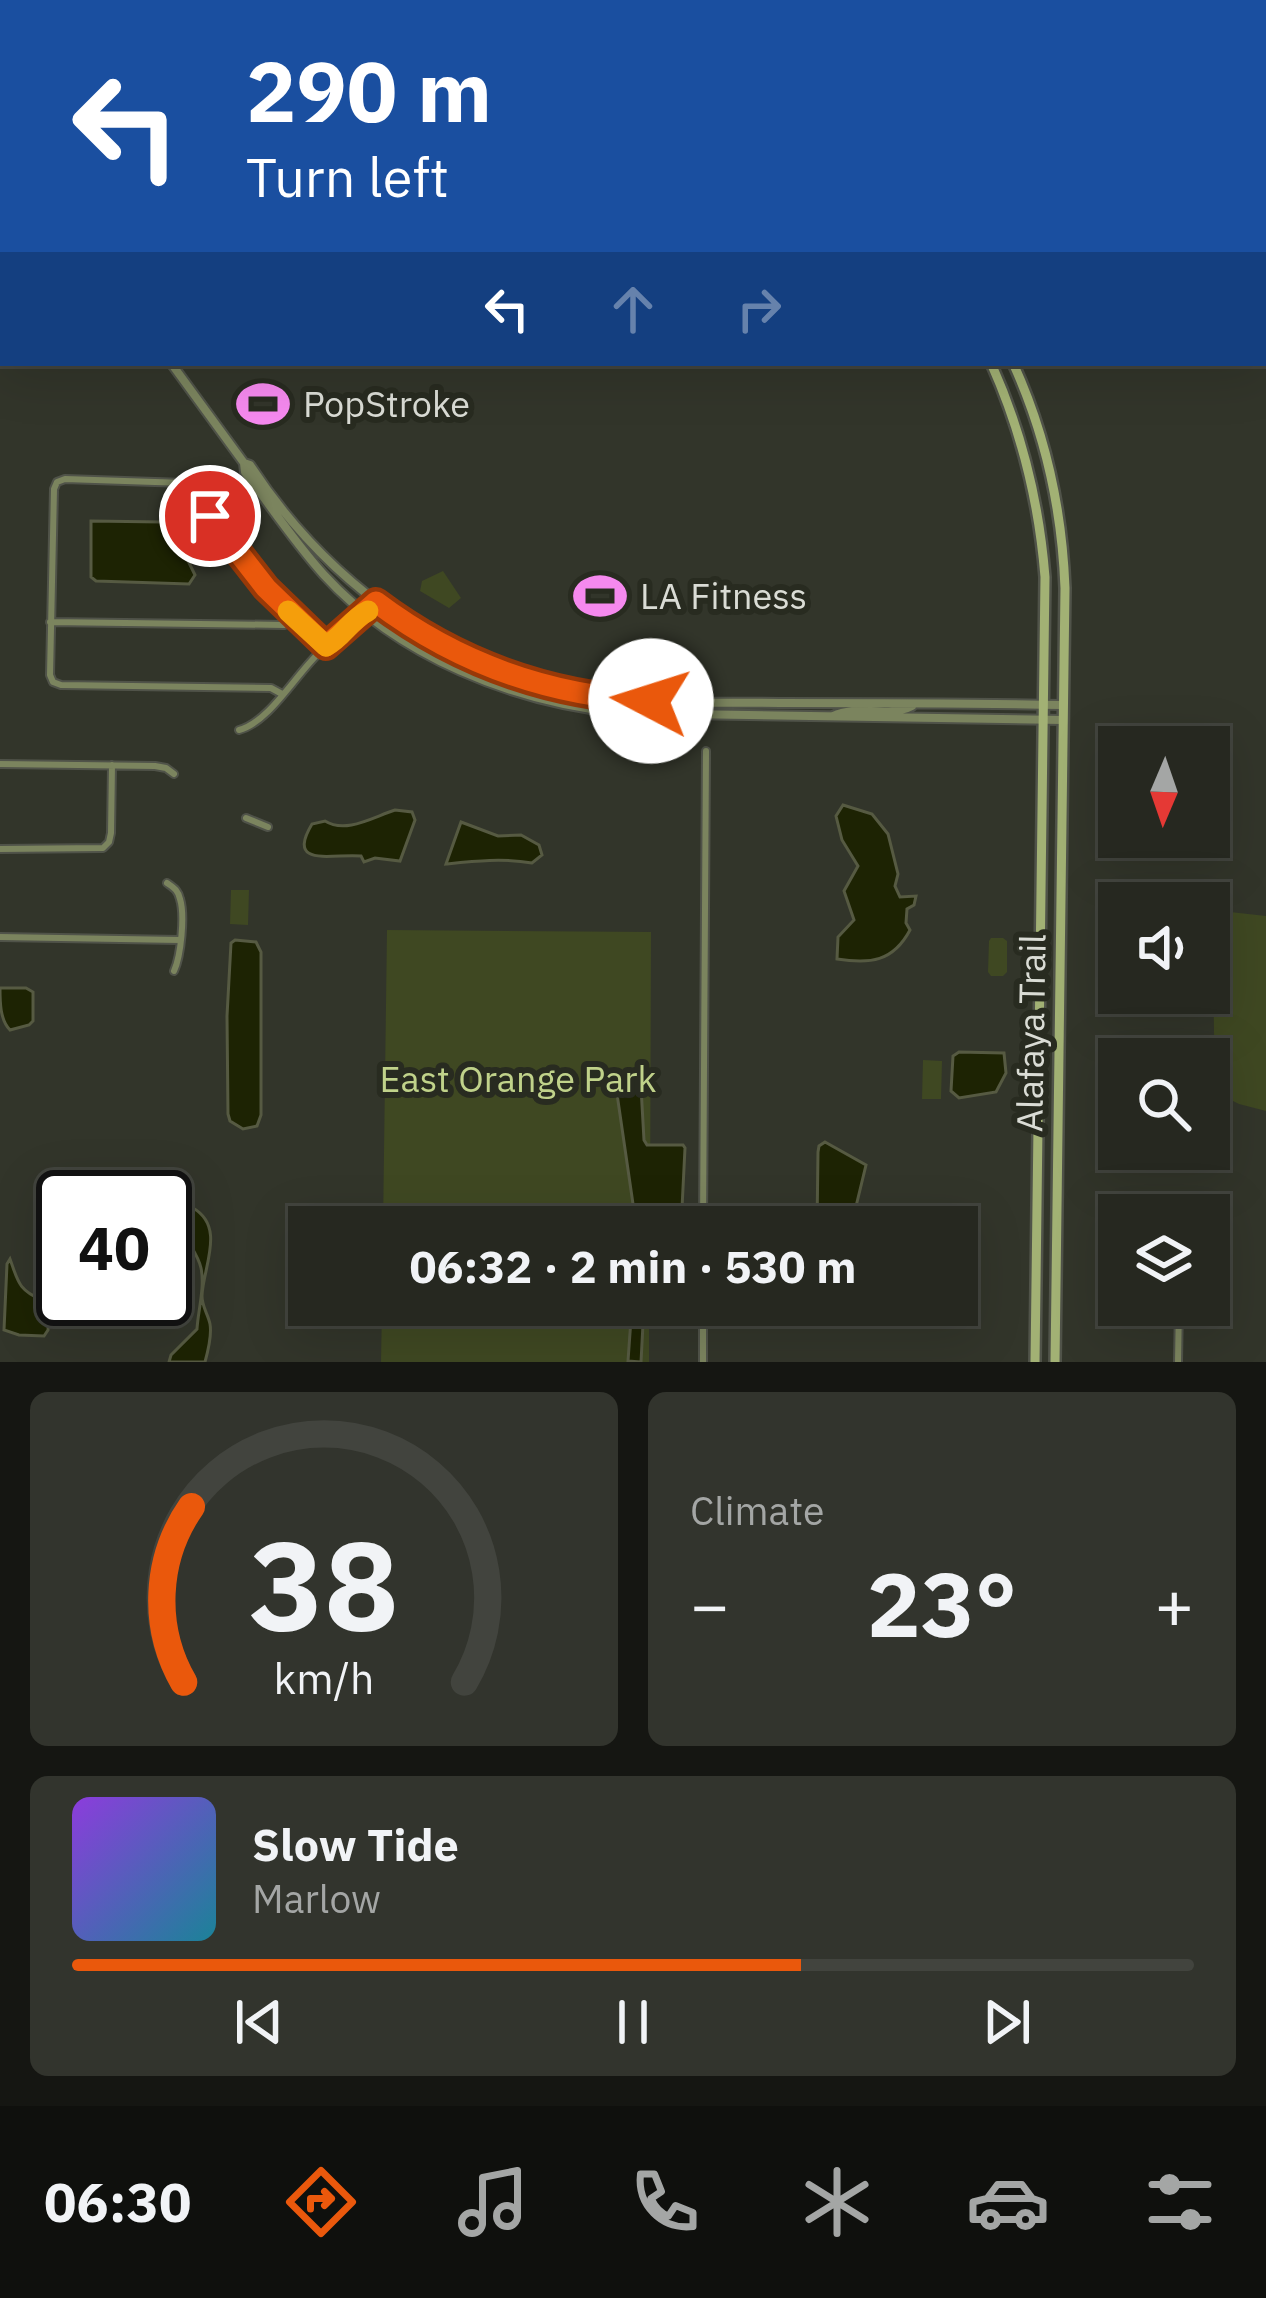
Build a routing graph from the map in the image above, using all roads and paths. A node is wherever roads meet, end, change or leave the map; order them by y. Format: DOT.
graph roads {
  1 [pos="173,366"];
  2 [pos="992,366"];
  3 [pos="1014,366"];
  4 [pos="1040,432"];
  5 [pos="1022,443"];
  6 [pos="1043,444"];
  7 [pos="244,463"];
  8 [pos="376,602"];
  9 [pos="366,613"];
  10 [pos="297,620"];
  11 [pos="50,622"];
  12 [pos="328,646"];
  13 [pos="532,682"];
  14 [pos="282,694"];
  15 [pos="528,695"];
  16 [pos="915,704"];
  17 [pos="1044,705"];
  18 [pos="1064,705"];
  19 [pos="832,716"];
  20 [pos="1043,719"];
  21 [pos="1063,720"];
  22 [pos="239,730"];
  23 [pos="706,751"];
  24 [pos="0,764"];
  25 [pos="112,766"];
  26 [pos="174,774"];
  27 [pos="246,818"];
  28 [pos="268,827"];
  29 [pos="0,850"];
  30 [pos="167,883"];
  31 [pos="1040,912"];
  32 [pos="1060,914"];
  33 [pos="0,937"];
  34 [pos="180,940"];
  35 [pos="174,971"];
  36 [pos="1057,1118"];
  37 [pos="1036,1120"];
  38 [pos="704,1206"];
  39 [pos="703,1326"];
  40 [pos="1179,1326"];
  41 [pos="703,1362"];
  42 [pos="1035,1362"];
  43 [pos="1055,1362"];
  44 [pos="1178,1362"];
  1 -- 7 [label="street"];
  2 -- 5 [label="main road, Alafaya Trail"];
  3 -- 4 [label="main road, Alafaya Trail"];
  4 -- 5 [label="street"];
  4 -- 6 [label="main road, Alafaya Trail"];
  5 -- 6 [label="street"];
  5 -- 17 [label="main road, Alafaya Trail"];
  6 -- 18 [label="main road, Alafaya Trail"];
  7 -- 8 [label="street"];
  7 -- 9 [label="street"];
  8 -- 9 [label="street"];
  8 -- 13 [label="street"];
  9 -- 12 [label="street"];
  9 -- 15 [label="street"];
  10 -- 11 [label="street"];
  10 -- 11 [label="street"];
  10 -- 12 [label="street"];
  11 -- 14 [label="street"];
  12 -- 14 [label="street"];
  13 -- 15 [label="street"];
  13 -- 16 [label="street"];
  14 -- 22 [label="street"];
  15 -- 19 [label="street"];
  16 -- 17 [label="street"];
  16 -- 19 [label="street"];
  17 -- 18 [label="street"];
  17 -- 20 [label="main road, Alafaya Trail"];
  18 -- 21 [label="main road, Alafaya Trail"];
  19 -- 20 [label="street"];
  20 -- 21 [label="street"];
  20 -- 31 [label="main road, Alafaya Trail"];
  21 -- 32 [label="main road, Alafaya Trail"];
  23 -- 38 [label="street"];
  24 -- 25 [label="street"];
  25 -- 26 [label="street"];
  25 -- 29 [label="street"];
  27 -- 28 [label="street"];
  30 -- 34 [label="street"];
  31 -- 32 [label="street"];
  31 -- 37 [label="main road, Alafaya Trail"];
  32 -- 36 [label="main road, Alafaya Trail"];
  33 -- 34 [label="street"];
  34 -- 35 [label="street"];
  36 -- 37 [label="street"];
  36 -- 43 [label="main road, Alafaya Trail"];
  37 -- 42 [label="main road, Alafaya Trail"];
  39 -- 41 [label="street"];
  40 -- 44 [label="street"];
}
